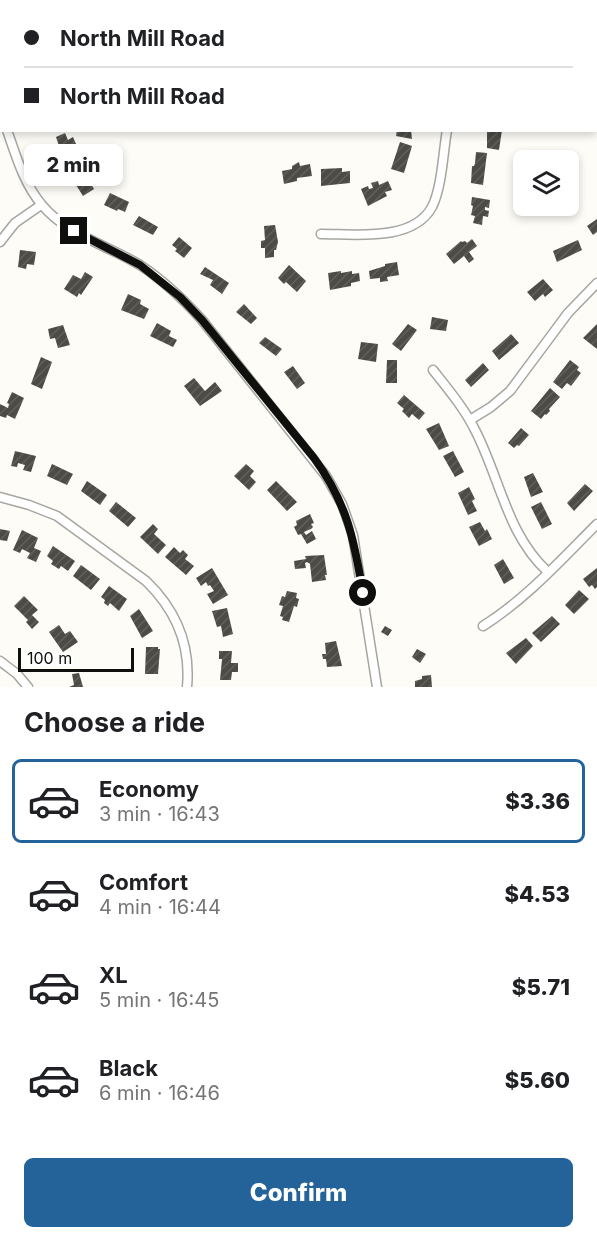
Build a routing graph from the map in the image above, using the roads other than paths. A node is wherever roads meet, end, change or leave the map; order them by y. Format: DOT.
graph roads {
  1 [pos="7,132"];
  2 [pos="447,132"];
  3 [pos="41,205"];
  4 [pos="321,234"];
  5 [pos="0,242"];
  6 [pos="597,283"];
  7 [pos="433,370"];
  8 [pos="470,420"];
  9 [pos="0,496"];
  10 [pos="597,524"];
  11 [pos="548,572"];
  12 [pos="483,626"];
  13 [pos="0,661"];
  14 [pos="28,687"];
  15 [pos="187,687"];
  16 [pos="377,687"];
  1 -- 3 [label="street"];
  2 -- 4 [label="street"];
  3 -- 5 [label="street"];
  3 -- 16 [label="street"];
  6 -- 8 [label="street"];
  7 -- 8 [label="street"];
  8 -- 11 [label="street"];
  9 -- 15 [label="street"];
  10 -- 11 [label="street"];
  11 -- 12 [label="street"];
  13 -- 14 [label="street"];
}
